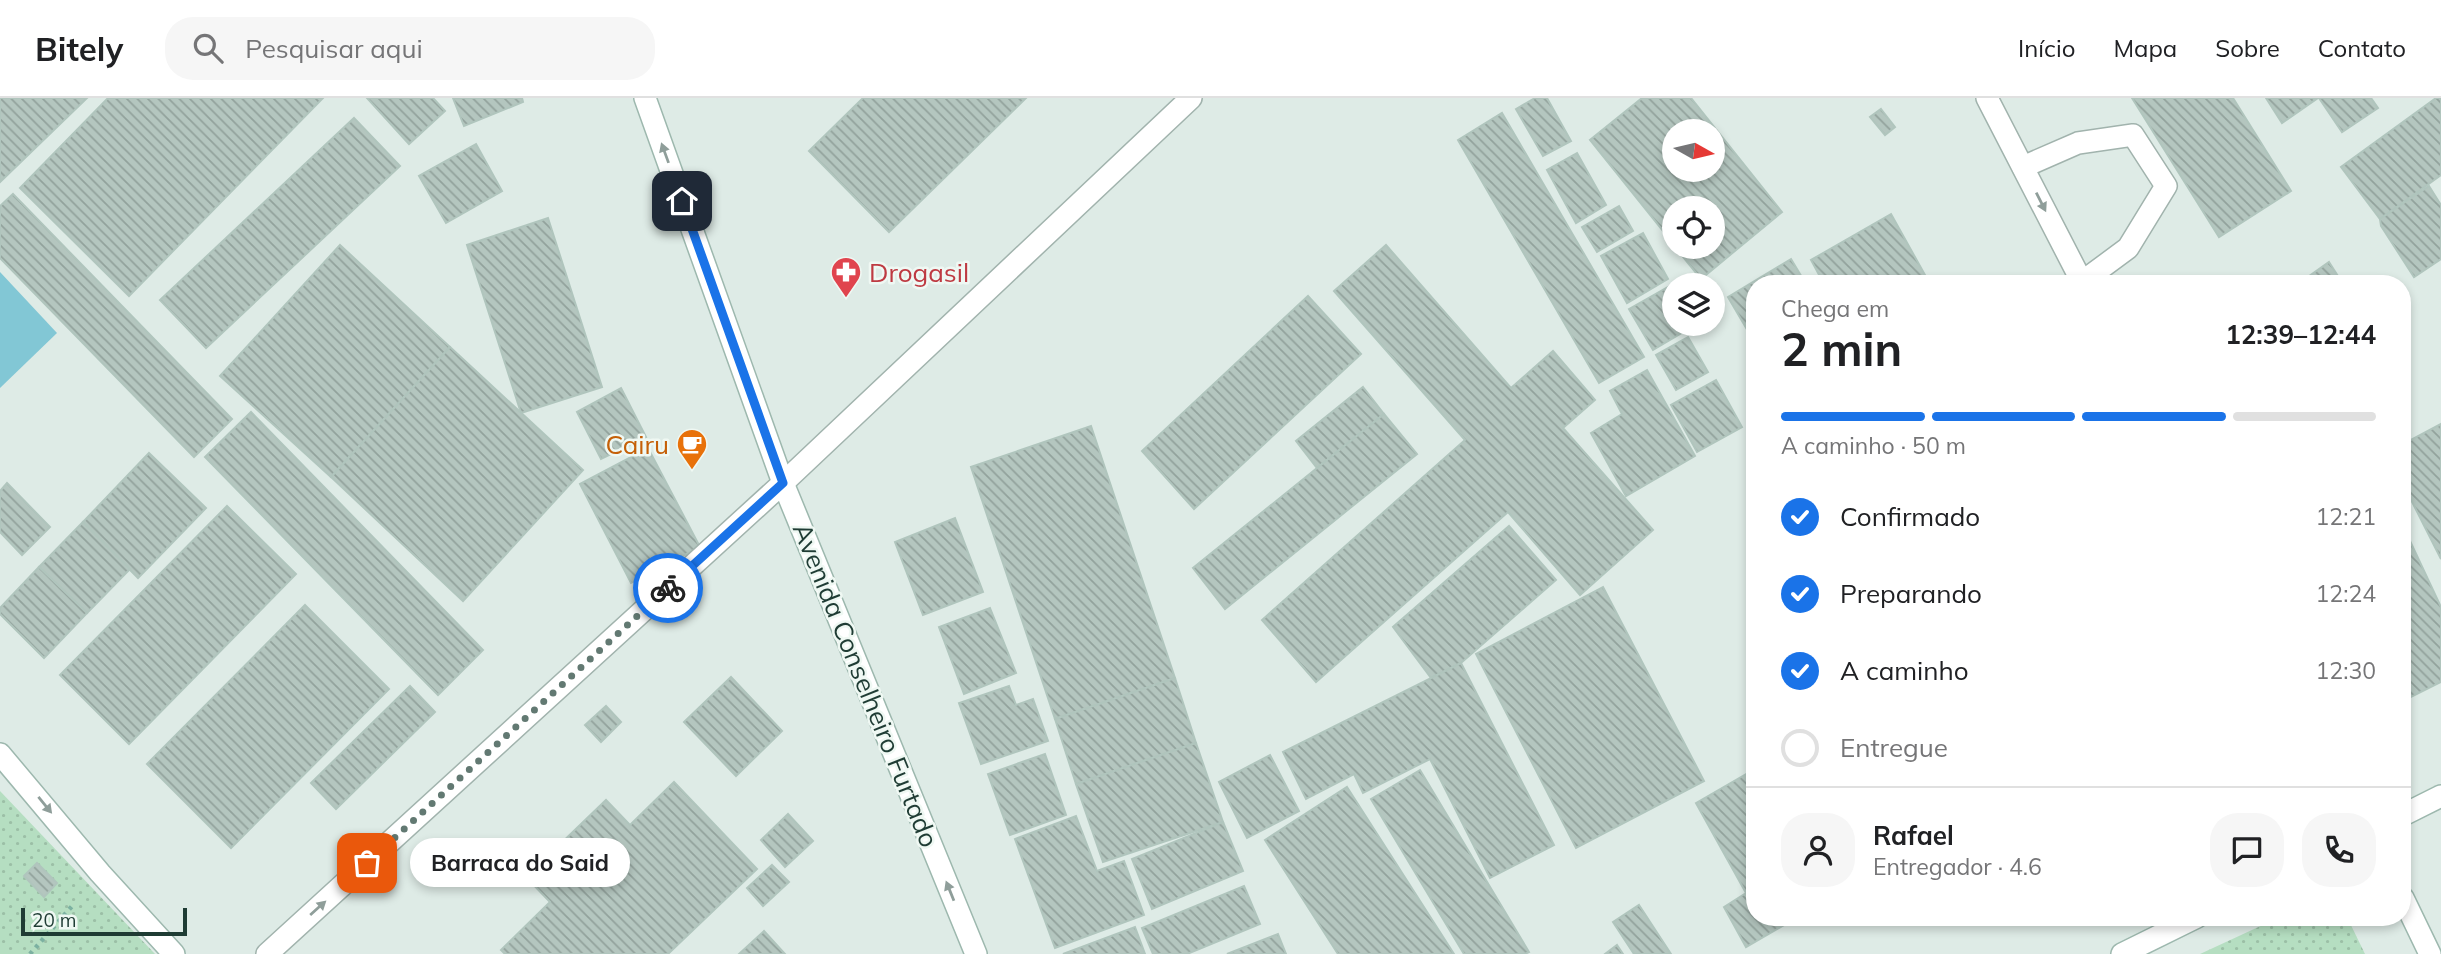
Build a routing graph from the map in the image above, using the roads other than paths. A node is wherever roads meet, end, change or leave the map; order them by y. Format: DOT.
graph roads {
  1 [pos="645,98"];
  2 [pos="1191,98"];
  3 [pos="1987,98"];
  4 [pos="2023,167"];
  5 [pos="2078,275"];
  6 [pos="2093,275"];
  7 [pos="783,483"];
  8 [pos="0,754"];
  9 [pos="2441,796"];
  10 [pos="2411,811"];
  11 [pos="2411,915"];
  12 [pos="2179,926"];
  13 [pos="174,954"];
  14 [pos="267,954"];
  15 [pos="976,954"];
  16 [pos="2122,954"];
  17 [pos="2430,954"];
  7 -- 1 [label="street, Avenida Conselheiro Furtado, one-way"];
  2 -- 7 [label="street"];
  3 -- 4 [label="street"];
  4 -- 5 [label="street, one-way"];
  4 -- 6 [label="street"];
  14 -- 7 [label="street, one-way"];
  15 -- 7 [label="street, Avenida Conselheiro Furtado, one-way"];
  8 -- 13 [label="street, one-way"];
  9 -- 10 [label="street"];
  11 -- 17 [label="street"];
  12 -- 16 [label="street"];
}
